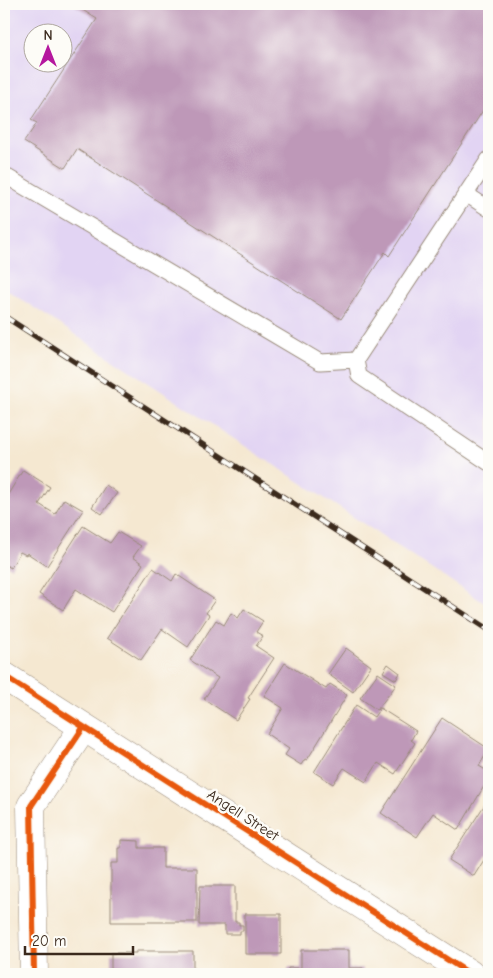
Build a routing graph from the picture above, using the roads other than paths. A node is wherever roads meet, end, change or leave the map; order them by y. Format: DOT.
graph roads {
  1 [pos="489,159"];
  2 [pos="4,174"];
  3 [pos="466,194"];
  4 [pos="489,210"];
  5 [pos="356,360"];
  6 [pos="489,463"];
  7 [pos="4,676"];
  8 [pos="83,728"];
  9 [pos="34,974"];
  10 [pos="470,974"];
  1 -- 3 [label="lane"];
  2 -- 5 [label="lane"];
  3 -- 4 [label="lane"];
  3 -- 5 [label="lane"];
  5 -- 6 [label="lane"];
  7 -- 8 [label="street, Angell Street"];
  8 -- 9 [label="street"];
  8 -- 10 [label="street, Angell Street"];
}
